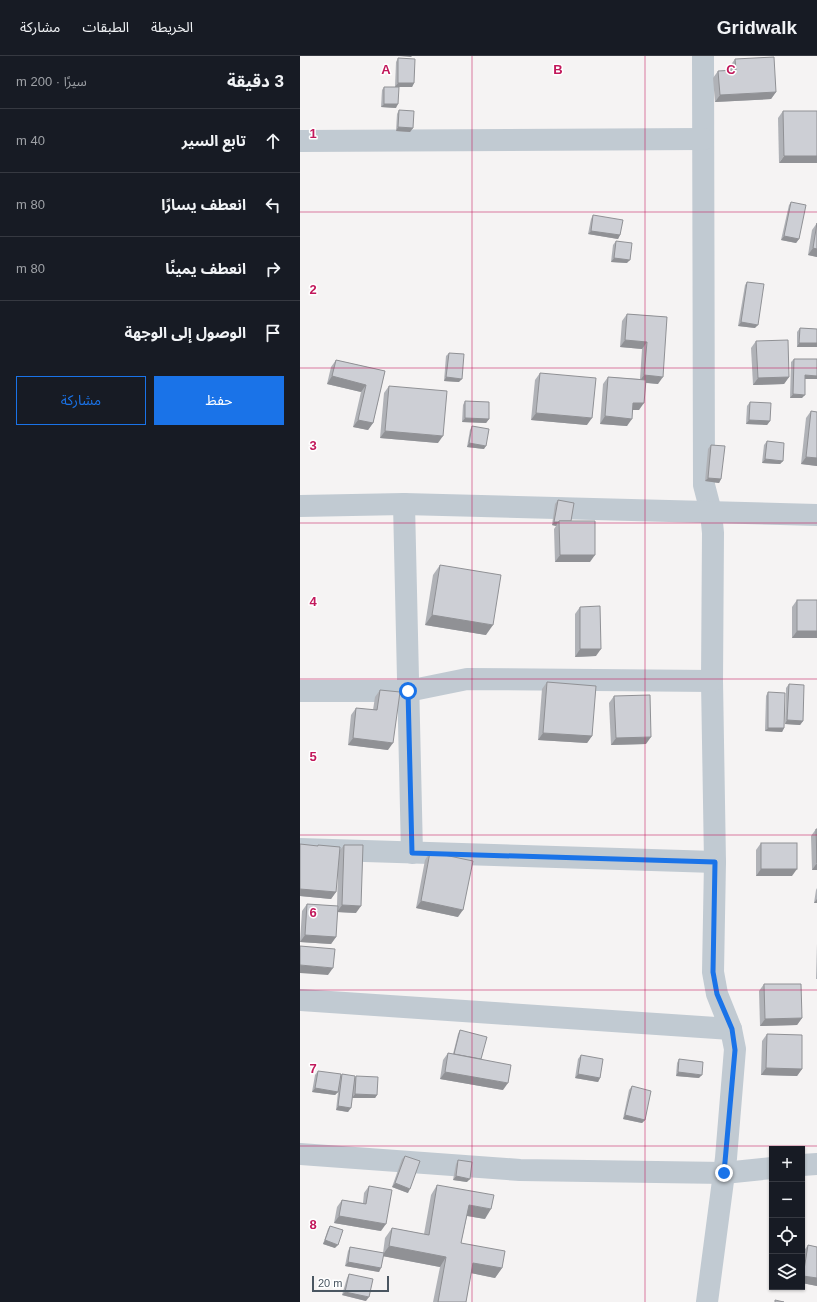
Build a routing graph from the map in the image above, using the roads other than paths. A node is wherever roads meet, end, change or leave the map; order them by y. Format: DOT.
graph roads {
  1 [pos="703,56"];
  2 [pos="703,139"];
  3 [pos="300,141"];
  4 [pos="404,504"];
  5 [pos="300,506"];
  6 [pos="711,512"];
  7 [pos="817,515"];
  8 [pos="712,681"];
  9 [pos="300,691"];
  10 [pos="408,691"];
  11 [pos="300,849"];
  12 [pos="412,853"];
  13 [pos="715,862"];
  14 [pos="300,1000"];
  15 [pos="732,1029"];
  16 [pos="300,1154"];
  17 [pos="817,1164"];
  18 [pos="805,1165"];
  19 [pos="769,1168"];
  20 [pos="724,1173"];
  21 [pos="707,1302"];
  1 -- 2 [label="street"];
  2 -- 3 [label="street"];
  2 -- 6 [label="street"];
  4 -- 5 [label="street"];
  4 -- 6 [label="street"];
  4 -- 10 [label="street"];
  6 -- 7 [label="street"];
  6 -- 8 [label="street"];
  8 -- 10 [label="street"];
  8 -- 13 [label="street"];
  9 -- 10 [label="street"];
  10 -- 12 [label="street"];
  11 -- 12 [label="street"];
  12 -- 13 [label="street"];
  13 -- 15 [label="street"];
  14 -- 15 [label="street"];
  15 -- 20 [label="street"];
  16 -- 20 [label="street"];
  17 -- 18 [label="street"];
  19 -- 20 [label="street"];
  20 -- 21 [label="street"];
}
